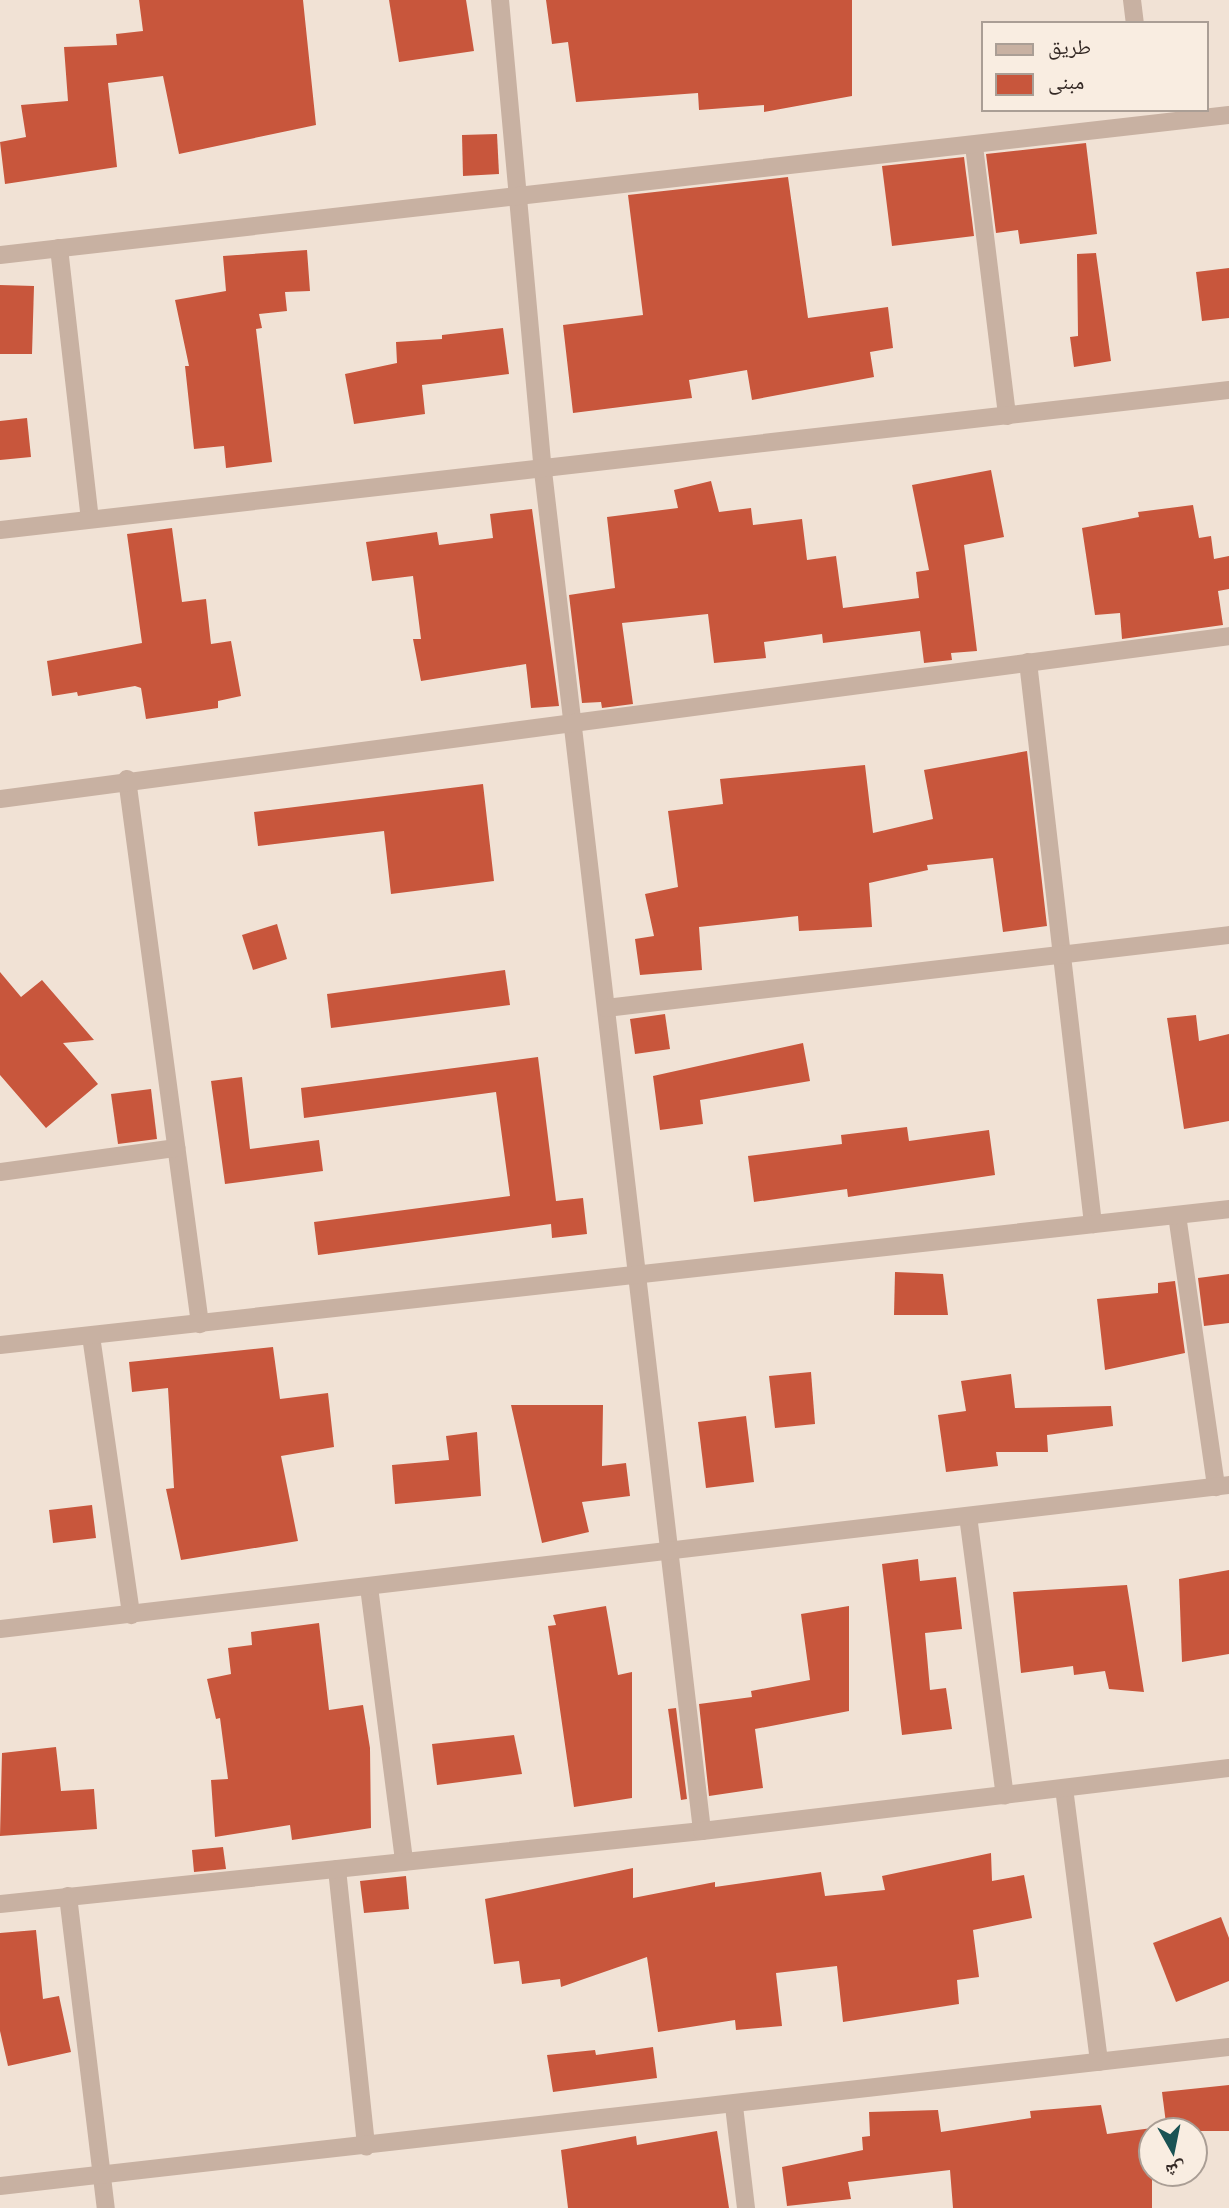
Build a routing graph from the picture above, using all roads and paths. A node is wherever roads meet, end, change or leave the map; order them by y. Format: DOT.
graph roads {
  1 [pos="500,0"];
  2 [pos="1132,0"];
  3 [pos="1135,21"];
  4 [pos="1229,115"];
  5 [pos="1147,118"];
  6 [pos="974,146"];
  7 [pos="519,193"];
  8 [pos="59,248"];
  9 [pos="0,255"];
  10 [pos="1229,390"];
  11 [pos="1007,416"];
  12 [pos="543,471"];
  13 [pos="90,518"];
  14 [pos="0,530"];
  15 [pos="1229,636"];
  16 [pos="1028,662"];
  17 [pos="572,722"];
  18 [pos="127,779"];
  19 [pos="0,799"];
  20 [pos="1229,935"];
  21 [pos="1062,954"];
  22 [pos="606,1008"];
  23 [pos="176,1148"];
  24 [pos="0,1172"];
  25 [pos="1229,1209"];
  26 [pos="1177,1214"];
  27 [pos="1093,1224"];
  28 [pos="637,1277"];
  29 [pos="200,1324"];
  30 [pos="91,1336"];
  31 [pos="0,1345"];
  32 [pos="1222,1486"];
  33 [pos="968,1516"];
  34 [pos="669,1551"];
  35 [pos="369,1587"];
  36 [pos="131,1615"];
  37 [pos="0,1629"];
  38 [pos="1229,1768"];
  39 [pos="1064,1788"];
  40 [pos="1005,1796"];
  41 [pos="702,1831"];
  42 [pos="404,1862"];
  43 [pos="337,1869"];
  44 [pos="68,1896"];
  45 [pos="0,1904"];
  46 [pos="1229,2047"];
  47 [pos="1099,2062"];
  48 [pos="734,2106"];
  49 [pos="366,2146"];
  50 [pos="102,2174"];
  51 [pos="0,2186"];
  52 [pos="106,2208"];
  53 [pos="746,2208"];
  1 -- 7 [label="street"];
  2 -- 3 [label="street"];
  4 -- 5 [label="street"];
  5 -- 6 [label="street"];
  6 -- 7 [label="street"];
  6 -- 11 [label="street"];
  7 -- 8 [label="street"];
  7 -- 12 [label="street"];
  8 -- 9 [label="street"];
  8 -- 13 [label="street"];
  10 -- 11 [label="street"];
  11 -- 12 [label="street"];
  12 -- 13 [label="street"];
  12 -- 17 [label="street"];
  13 -- 14 [label="street"];
  15 -- 16 [label="street"];
  16 -- 17 [label="street"];
  16 -- 21 [label="street"];
  17 -- 18 [label="street"];
  17 -- 22 [label="street"];
  18 -- 19 [label="street"];
  18 -- 23 [label="street"];
  20 -- 21 [label="street"];
  21 -- 22 [label="street"];
  21 -- 27 [label="street"];
  22 -- 28 [label="street"];
  23 -- 24 [label="street"];
  23 -- 29 [label="street"];
  25 -- 26 [label="street"];
  26 -- 27 [label="street"];
  26 -- 32 [label="street"];
  27 -- 28 [label="street"];
  28 -- 29 [label="street"];
  28 -- 34 [label="street"];
  29 -- 30 [label="street"];
  30 -- 31 [label="street"];
  30 -- 36 [label="street"];
  32 -- 33 [label="street"];
  33 -- 34 [label="street"];
  33 -- 40 [label="street"];
  34 -- 35 [label="street"];
  34 -- 41 [label="street"];
  35 -- 36 [label="street"];
  35 -- 42 [label="street"];
  36 -- 37 [label="street"];
  38 -- 39 [label="street"];
  39 -- 40 [label="street"];
  39 -- 47 [label="street"];
  40 -- 41 [label="street"];
  41 -- 42 [label="street"];
  42 -- 43 [label="street"];
  43 -- 44 [label="street"];
  43 -- 49 [label="street"];
  44 -- 45 [label="street"];
  44 -- 50 [label="street"];
  46 -- 47 [label="street"];
  47 -- 48 [label="street"];
  48 -- 49 [label="street"];
  48 -- 53 [label="street"];
  49 -- 50 [label="street"];
  50 -- 51 [label="street"];
  50 -- 52 [label="street"];
}
